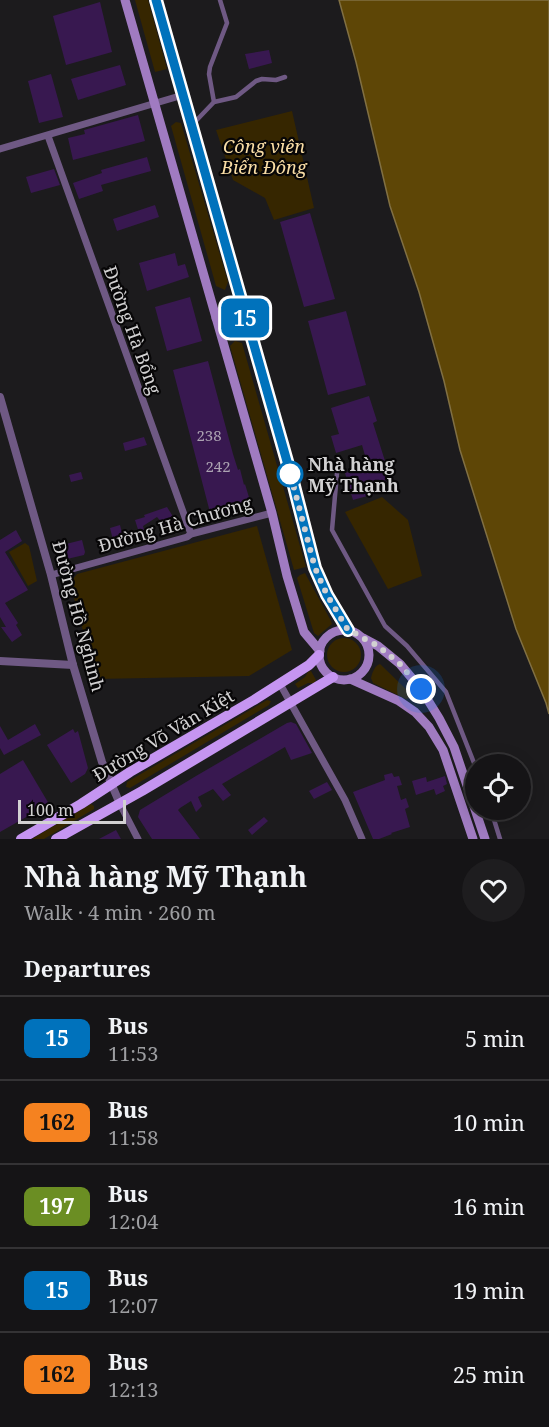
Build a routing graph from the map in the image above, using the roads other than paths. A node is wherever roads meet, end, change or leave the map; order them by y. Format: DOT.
graph roads {
  1 [pos="125,0"];
  2 [pos="156,0"];
  3 [pos="220,0"];
  4 [pos="285,77"];
  5 [pos="183,96"];
  6 [pos="213,102"];
  7 [pos="155,104"];
  8 [pos="192,125"];
  9 [pos="48,136"];
  10 [pos="0,149"];
  11 [pos="243,310"];
  12 [pos="216,318"];
  13 [pos="0,397"];
  14 [pos="337,473"];
  15 [pos="272,513"];
  16 [pos="189,537"];
  17 [pos="51,575"];
  18 [pos="348,630"];
  19 [pos="363,638"];
  20 [pos="320,653"];
  21 [pos="0,660"];
  22 [pos="73,664"];
  23 [pos="333,677"];
  24 [pos="350,679"];
  25 [pos="280,684"];
  26 [pos="290,702"];
  27 [pos="470,754"];
  28 [pos="112,784"];
  29 [pos="120,804"];
  30 [pos="493,820"];
  31 [pos="21,839"];
  32 [pos="56,839"];
  33 [pos="138,839"];
  34 [pos="362,839"];
  35 [pos="473,839"];
  36 [pos="484,839"];
  37 [pos="500,839"];
  1 -- 7 [label="main road"];
  2 -- 5 [label="main road"];
  3 -- 6 [label="street"];
  4 -- 6 [label="street"];
  5 -- 7 [label="street"];
  5 -- 8 [label="main road"];
  6 -- 8 [label="street"];
  7 -- 9 [label="street"];
  7 -- 12 [label="main road"];
  8 -- 11 [label="main road"];
  9 -- 10 [label="street"];
  9 -- 16 [label="street, Đường Hà Bổng"];
  11 -- 12 [label="main road"];
  11 -- 18 [label="main road"];
  12 -- 15 [label="main road"];
  13 -- 17 [label="street, Đường Hồ Nghinh"];
  14 -- 27 [label="street"];
  15 -- 16 [label="street, Đường Hà Chương"];
  15 -- 20 [label="main road"];
  16 -- 17 [label="street, Đường Hà Chương"];
  17 -- 22 [label="street, Đường Hồ Nghinh"];
  18 -- 19 [label="main road"];
  18 -- 20 [label="main road"];
  19 -- 24 [label="main road"];
  19 -- 36 [label="main road"];
  20 -- 23 [label="main road"];
  20 -- 25 [label="main road, Đường Võ Văn Kiệt"];
  21 -- 22 [label="street"];
  22 -- 28 [label="street, Đường Hồ Nghinh"];
  23 -- 24 [label="main road"];
  23 -- 26 [label="main road, Đường Võ Văn Kiệt"];
  24 -- 35 [label="main road"];
  25 -- 26 [label="street"];
  25 -- 28 [label="main road, Đường Võ Văn Kiệt"];
  26 -- 29 [label="main road, Đường Võ Văn Kiệt"];
  26 -- 34 [label="street"];
  28 -- 29 [label="street, Đường Hồ Nghinh"];
  28 -- 31 [label="main road, Đường Võ Văn Kiệt"];
  29 -- 32 [label="main road, Đường Võ Văn Kiệt"];
  29 -- 33 [label="street, Đường Hồ Nghinh"];
  30 -- 37 [label="street"];
}
